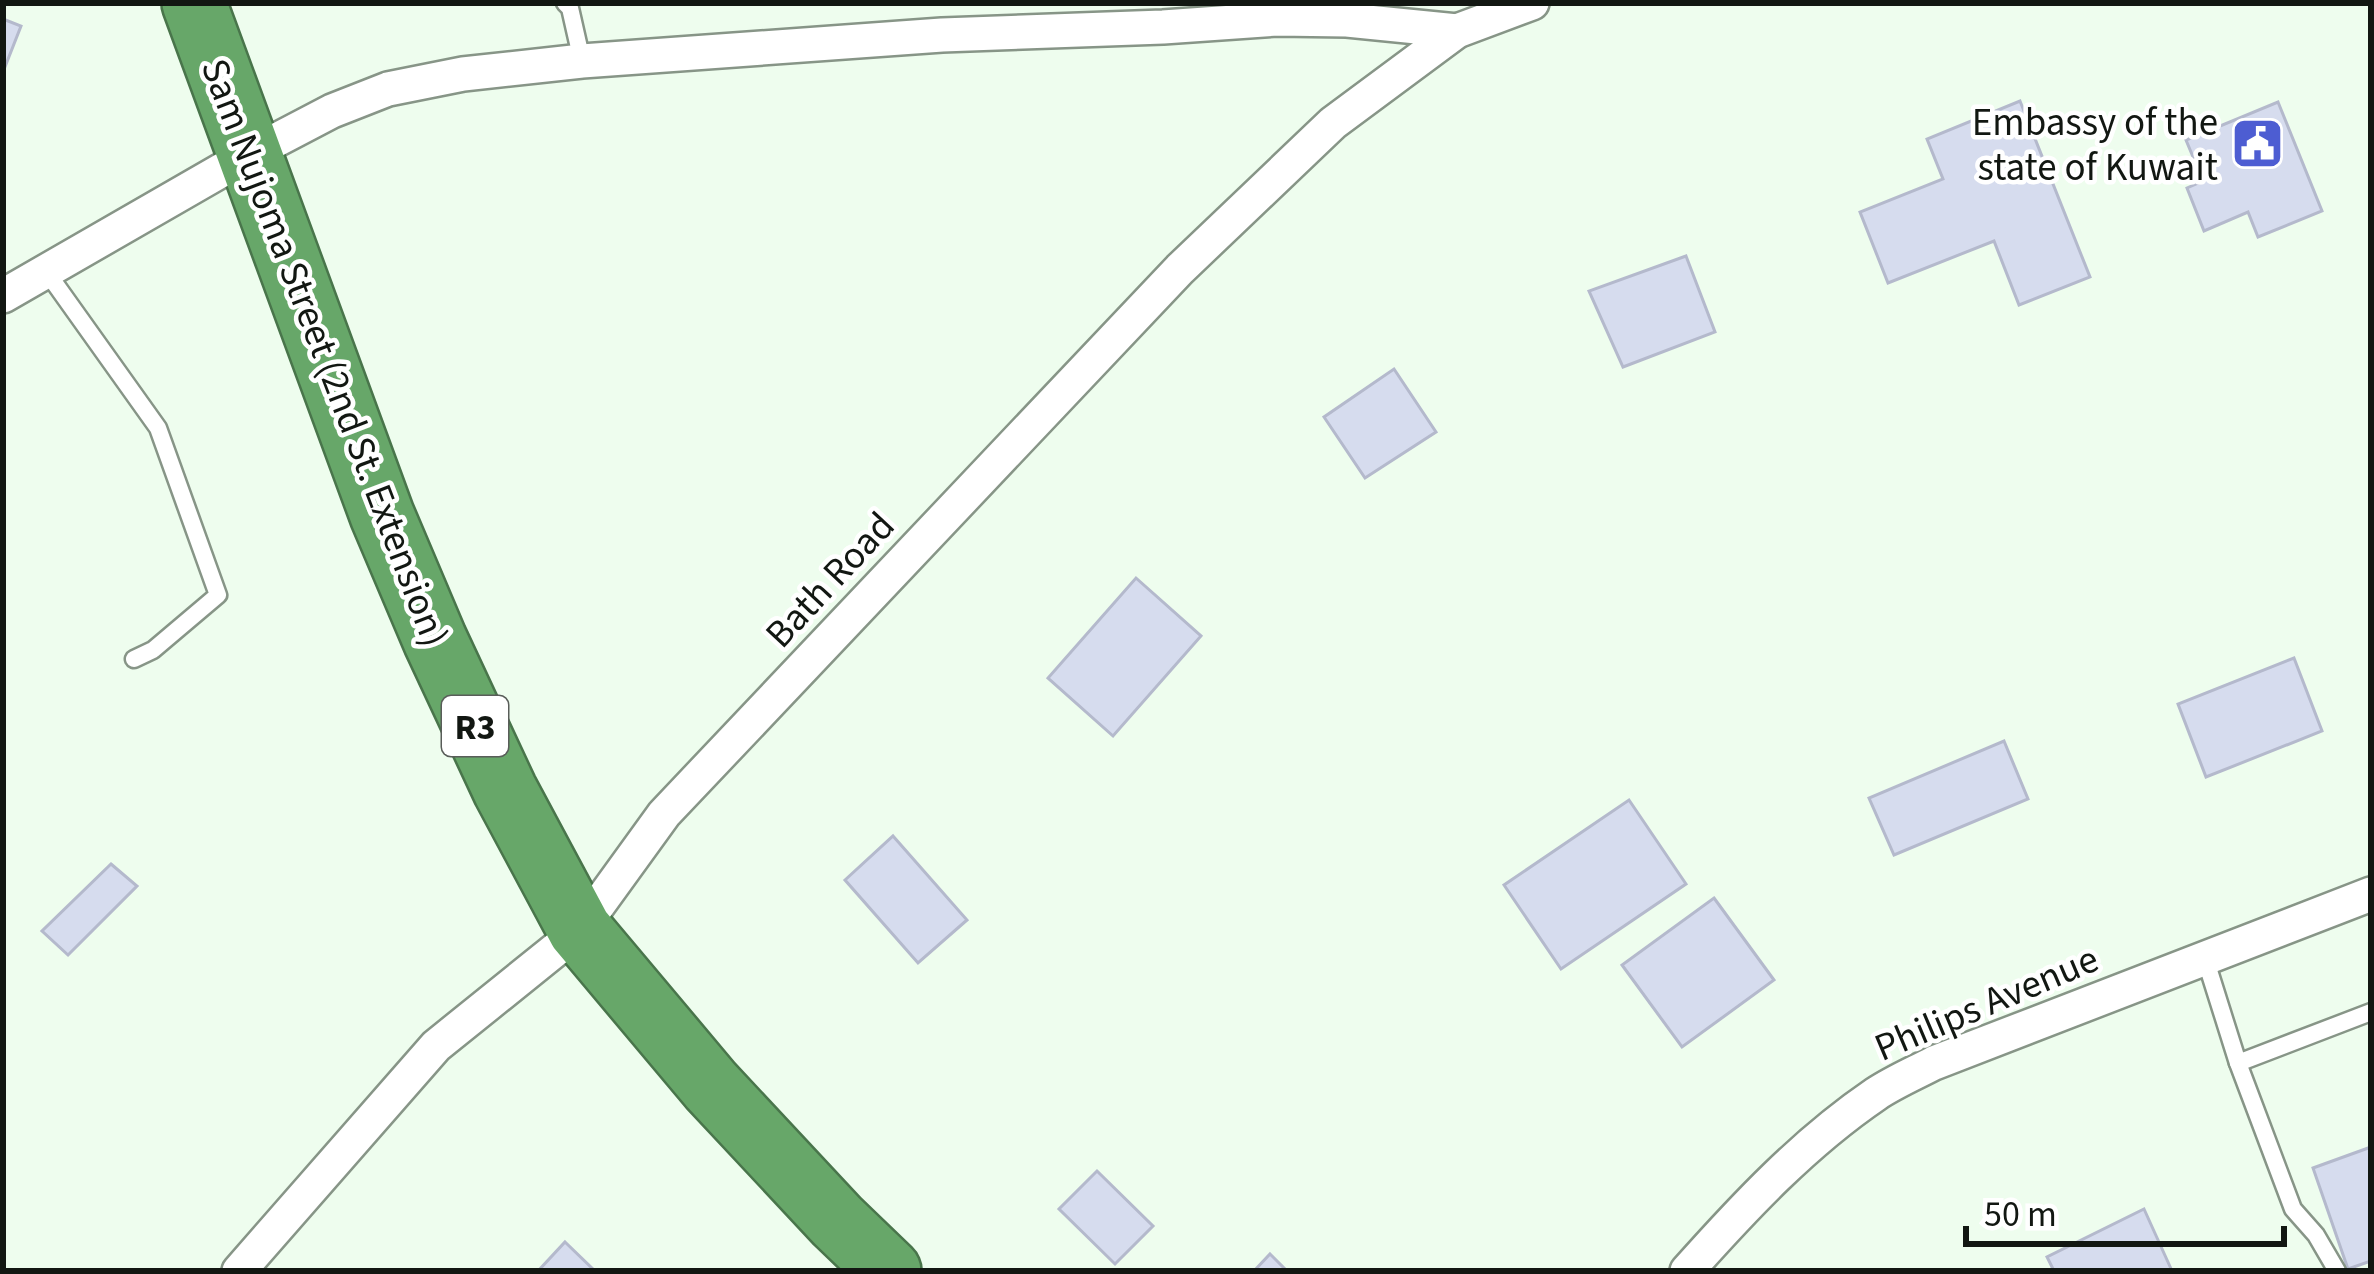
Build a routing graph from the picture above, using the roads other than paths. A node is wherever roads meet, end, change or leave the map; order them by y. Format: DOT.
graph roads {
  1 [pos="194,3"];
  2 [pos="565,3"];
  3 [pos="1532,3"];
  4 [pos="1457,31"];
  5 [pos="582,61"];
  6 [pos="248,155"];
  7 [pos="46,272"];
  8 [pos="3,296"];
  9 [pos="134,658"];
  10 [pos="2371,894"];
  11 [pos="580,930"];
  12 [pos="2205,958"];
  13 [pos="2371,1012"];
  14 [pos="2238,1063"];
  15 [pos="239,1271"];
  16 [pos="889,1271"];
  17 [pos="1687,1271"];
  18 [pos="2337,1271"];
  1 -- 6 [label="highway, Sam Nujoma Street (2nd St. Extension) / R3"];
  2 -- 5 [label="lane"];
  3 -- 4 [label="street, Bath Road"];
  4 -- 5 [label="street"];
  4 -- 11 [label="street, Bath Road"];
  5 -- 6 [label="street"];
  6 -- 7 [label="street"];
  6 -- 11 [label="highway, Sam Nujoma Street (2nd St. Extension) / R3"];
  7 -- 8 [label="street"];
  7 -- 9 [label="lane"];
  10 -- 12 [label="street, Philips Avenue"];
  11 -- 15 [label="street, Bath Road"];
  11 -- 16 [label="highway, Sam Nujoma Street (2nd St. Extension) / R3"];
  12 -- 14 [label="lane"];
  12 -- 17 [label="street, Philips Avenue"];
  13 -- 14 [label="lane"];
  14 -- 18 [label="lane"];
}
